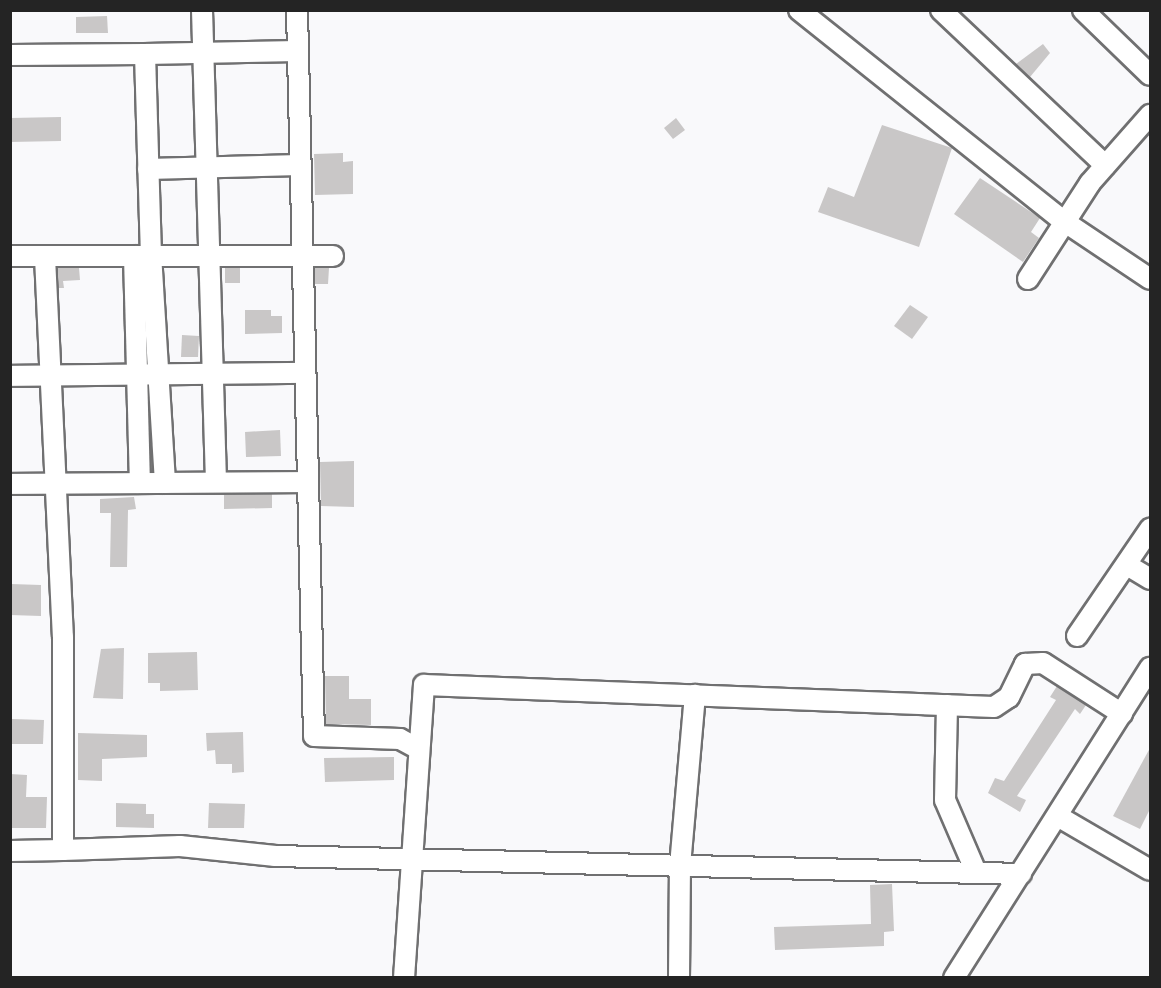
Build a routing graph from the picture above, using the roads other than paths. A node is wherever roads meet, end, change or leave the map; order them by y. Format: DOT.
graph roads {
  1 [pos="202,10"];
  2 [pos="297,10"];
  3 [pos="799,10"];
  4 [pos="940,10"];
  5 [pos="1083,10"];
  6 [pos="297,51"];
  7 [pos="204,53"];
  8 [pos="145,54"];
  9 [pos="10,55"];
  10 [pos="1150,75"];
  11 [pos="1150,115"];
  12 [pos="299,165"];
  13 [pos="1105,165"];
  14 [pos="207,168"];
  15 [pos="148,169"];
  16 [pos="1065,222"];
  17 [pos="10,256"];
  18 [pos="142,256"];
  19 [pos="210,256"];
  20 [pos="300,256"];
  21 [pos="333,256"];
  22 [pos="45,257"];
  23 [pos="1028,279"];
  24 [pos="1150,279"];
  25 [pos="302,373"];
  26 [pos="213,374"];
  27 [pos="137,375"];
  28 [pos="158,375"];
  29 [pos="10,376"];
  30 [pos="48,376"];
  31 [pos="216,482"];
  32 [pos="304,482"];
  33 [pos="140,483"];
  34 [pos="165,483"];
  35 [pos="10,484"];
  36 [pos="58,484"];
  37 [pos="1150,529"];
  38 [pos="1127,565"];
  39 [pos="1150,579"];
  40 [pos="1077,636"];
  41 [pos="1150,668"];
  42 [pos="695,696"];
  43 [pos="946,705"];
  44 [pos="1122,714"];
  45 [pos="418,749"];
  46 [pos="1059,816"];
  47 [pos="63,850"];
  48 [pos="10,851"];
  49 [pos="415,860"];
  50 [pos="680,866"];
  51 [pos="1150,870"];
  52 [pos="976,873"];
  53 [pos="1022,874"];
  54 [pos="404,978"];
  55 [pos="679,978"];
  56 [pos="954,978"];
  1 -- 7 [label="street"];
  2 -- 6 [label="street"];
  3 -- 16 [label="street"];
  4 -- 13 [label="street"];
  5 -- 10 [label="street"];
  6 -- 7 [label="street"];
  6 -- 12 [label="street"];
  7 -- 8 [label="street"];
  7 -- 14 [label="street"];
  8 -- 9 [label="street"];
  8 -- 15 [label="street"];
  11 -- 13 [label="street"];
  12 -- 14 [label="street"];
  12 -- 20 [label="street"];
  13 -- 16 [label="street"];
  14 -- 15 [label="street"];
  14 -- 19 [label="street"];
  15 -- 18 [label="street"];
  16 -- 23 [label="street"];
  16 -- 24 [label="street"];
  17 -- 22 [label="street"];
  18 -- 19 [label="street"];
  18 -- 22 [label="street"];
  18 -- 27 [label="street"];
  18 -- 28 [label="street"];
  19 -- 20 [label="street"];
  19 -- 26 [label="street"];
  20 -- 21 [label="street"];
  20 -- 25 [label="street"];
  22 -- 30 [label="street"];
  25 -- 26 [label="street"];
  25 -- 32 [label="street"];
  26 -- 28 [label="street"];
  26 -- 31 [label="street"];
  27 -- 28 [label="street"];
  27 -- 30 [label="street"];
  27 -- 33 [label="street"];
  28 -- 34 [label="street"];
  29 -- 30 [label="street"];
  30 -- 36 [label="street"];
  31 -- 32 [label="street"];
  31 -- 34 [label="street"];
  32 -- 45 [label="street"];
  33 -- 34 [label="street"];
  33 -- 36 [label="street"];
  35 -- 36 [label="street"];
  36 -- 47 [label="street"];
  37 -- 38 [label="street"];
  38 -- 39 [label="street"];
  38 -- 40 [label="street"];
  41 -- 44 [label="street"];
  42 -- 43 [label="street"];
  42 -- 45 [label="street"];
  42 -- 50 [label="street"];
  43 -- 44 [label="street"];
  43 -- 52 [label="street"];
  44 -- 46 [label="street"];
  45 -- 49 [label="street"];
  46 -- 51 [label="street"];
  46 -- 53 [label="street"];
  47 -- 48 [label="street"];
  47 -- 49 [label="street"];
  49 -- 50 [label="street"];
  49 -- 54 [label="street"];
  50 -- 52 [label="street"];
  50 -- 55 [label="street"];
  52 -- 53 [label="street"];
  53 -- 56 [label="street"];
}
